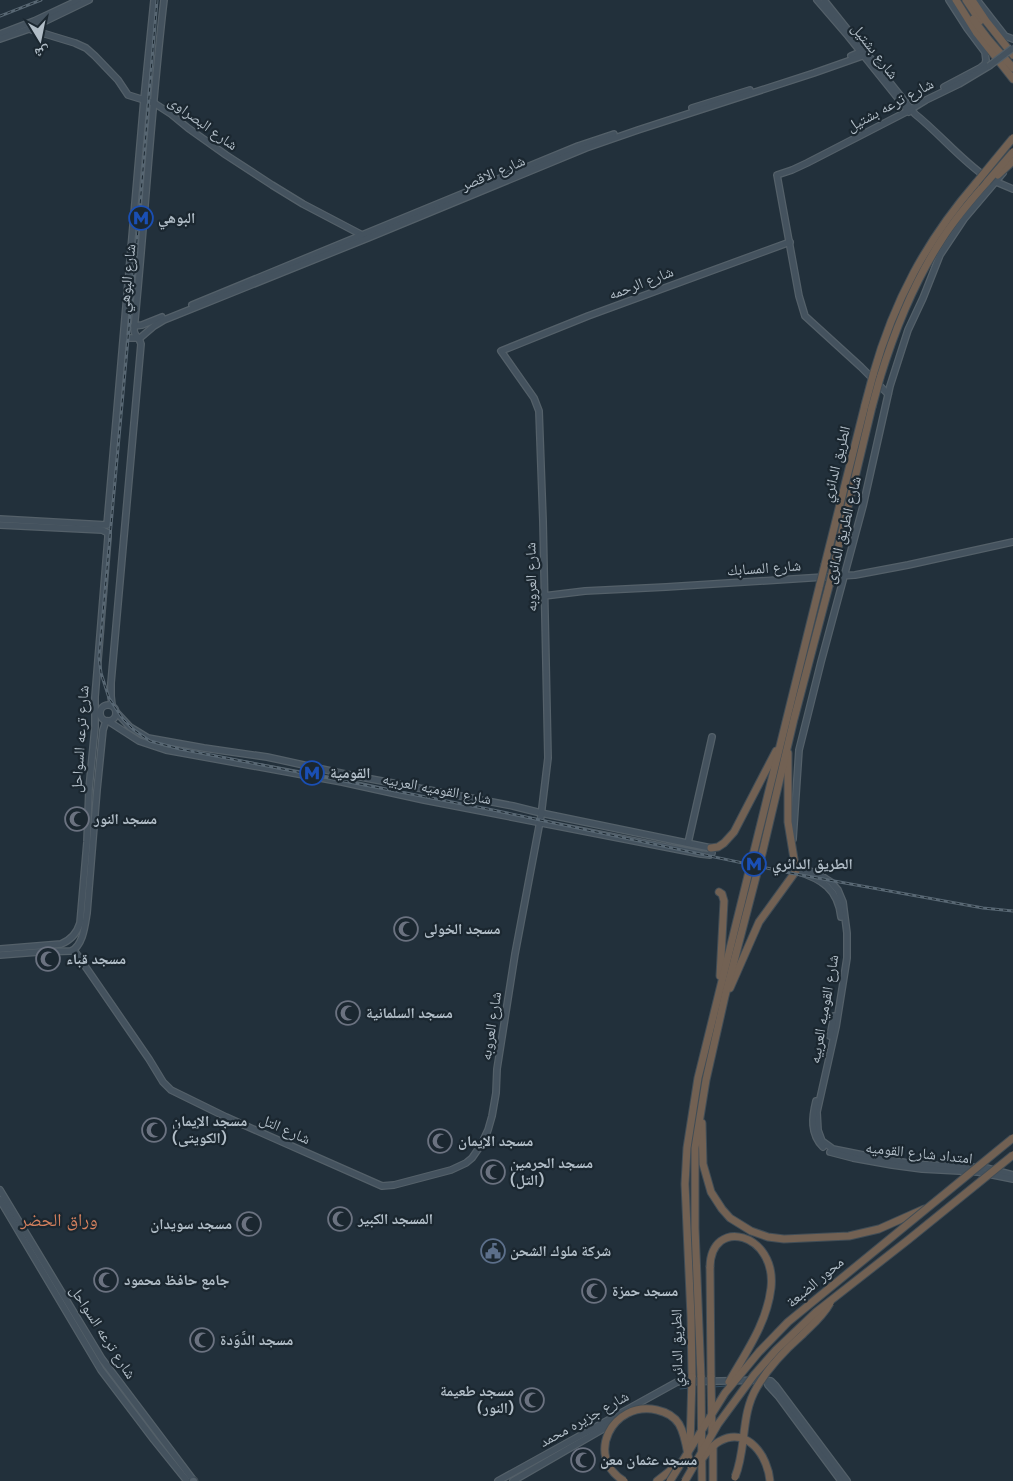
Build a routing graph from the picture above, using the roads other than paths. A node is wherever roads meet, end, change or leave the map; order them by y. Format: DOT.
graph roads {
  1 [pos="79,0"];
  2 [pos="89,0"];
  3 [pos="154,0"];
  4 [pos="164,0"];
  5 [pos="817,0"];
  6 [pos="824,0"];
  7 [pos="949,0"];
  8 [pos="956,0"];
  9 [pos="960,0"];
  10 [pos="966,0"];
  11 [pos="972,0"];
  12 [pos="977,0"];
  13 [pos="35,23"];
  14 [pos="29,29"];
  15 [pos="0,34"];
  16 [pos="0,39"];
  17 [pos="1013,39"];
  18 [pos="1013,52"];
  19 [pos="864,53"];
  20 [pos="1013,62"];
  21 [pos="1013,68"];
  22 [pos="1013,79"];
  23 [pos="144,99"];
  24 [pos="154,103"];
  25 [pos="910,110"];
  26 [pos="1013,138"];
  27 [pos="1013,152"];
  28 [pos="1013,162"];
  29 [pos="986,179"];
  30 [pos="996,182"];
  31 [pos="1013,188"];
  32 [pos="366,237"];
  33 [pos="790,242"];
  34 [pos="304,261"];
  35 [pos="126,312"];
  36 [pos="136,313"];
  37 [pos="134,326"];
  38 [pos="124,338"];
  39 [pos="138,338"];
  40 [pos="501,351"];
  41 [pos="876,376"];
  42 [pos="888,394"];
  43 [pos="868,406"];
  44 [pos="0,519"];
  45 [pos="0,525"];
  46 [pos="125,526"];
  47 [pos="1013,542"];
  48 [pos="844,576"];
  49 [pos="544,596"];
  50 [pos="112,705"];
  51 [pos="97,710"];
  52 [pos="117,713"];
  53 [pos="791,718"];
  54 [pos="107,721"];
  55 [pos="712,737"];
  56 [pos="784,745"];
  57 [pos="89,790"];
  58 [pos="96,790"];
  59 [pos="541,813"];
  60 [pos="538,822"];
  61 [pos="688,843"];
  62 [pos="792,843"];
  63 [pos="759,849"];
  64 [pos="709,852"];
  65 [pos="797,868"];
  66 [pos="718,892"];
  67 [pos="85,905"];
  68 [pos="0,949"];
  69 [pos="74,950"];
  70 [pos="0,955"];
  71 [pos="722,998"];
  72 [pos="700,1115"];
  73 [pos="1013,1138"];
  74 [pos="826,1147"];
  75 [pos="1013,1155"];
  76 [pos="466,1163"];
  77 [pos="1013,1175"];
  78 [pos="1013,1180"];
  79 [pos="0,1190"];
  80 [pos="0,1200"];
  81 [pos="926,1208"];
  82 [pos="832,1300"];
  83 [pos="700,1355"];
  84 [pos="711,1377"];
  85 [pos="767,1382"];
  86 [pos="725,1393"];
  87 [pos="143,1420"];
  88 [pos="592,1433"];
  89 [pos="683,1459"];
  90 [pos="690,1468"];
  91 [pos="713,1471"];
  92 [pos="188,1481"];
  93 [pos="194,1481"];
  94 [pos="498,1481"];
  95 [pos="512,1481"];
  96 [pos="624,1481"];
  97 [pos="657,1481"];
  98 [pos="670,1481"];
  99 [pos="685,1481"];
  100 [pos="690,1481"];
  101 [pos="702,1481"];
  102 [pos="709,1481"];
  103 [pos="713,1481"];
  104 [pos="733,1481"];
  105 [pos="770,1481"];
  106 [pos="841,1481"];
  107 [pos="848,1481"];
  1 -- 13 [label="street"];
  2 -- 13 [label="street"];
  3 -- 23 [label="street, شارع البوهي"];
  4 -- 24 [label="street, شارع البوهي"];
  5 -- 19 [label="street, شارع بشتيل"];
  6 -- 19 [label="street, شارع بشتيل"];
  7 -- 25 [label="street"];
  8 -- 22 [label="highway"];
  9 -- 21 [label="highway"];
  10 -- 20 [label="highway"];
  11 -- 18 [label="highway"];
  12 -- 17 [label="street"];
  13 -- 14 [label="street"];
  13 -- 15 [label="street"];
  14 -- 16 [label="street"];
  14 -- 23 [label="street, شارع البصراوى"];
  18 -- 25 [label="street, شارع ترعه بشتيل, bridge"];
  19 -- 25 [label="street, شارع بشتيل"];
  19 -- 32 [label="street, شارع الاقصر"];
  23 -- 24 [label="street, شارع البصراوى"];
  23 -- 35 [label="street, شارع البوهي"];
  24 -- 32 [label="street, شارع البصراوى"];
  24 -- 36 [label="street, شارع البوهي"];
  25 -- 29 [label="street, شارع بشتيل"];
  25 -- 33 [label="street, شارع ترعه بشتيل"];
  26 -- 41 [label="highway, الطريق الدائري, bridge"];
  27 -- 29 [label="highway, الطريق الدائري, bridge"];
  28 -- 29 [label="highway, bridge"];
  28 -- 30 [label="street, شارع الطريق الدائرى"];
  29 -- 30 [label="street, شارع بشتيل"];
  29 -- 41 [label="highway, الطريق الدائري"];
  30 -- 31 [label="street, شارع بشتيل"];
  30 -- 42 [label="street, شارع الطريق الدائرى"];
  32 -- 34 [label="street, شارع الاقصر"];
  33 -- 40 [label="street, شارع الرحمه"];
  33 -- 42 [label="street, شارع ترعه بشتيل"];
  34 -- 37 [label="street, شارع الاقصر"];
  34 -- 39 [label="street, شارع الاقصر"];
  35 -- 36 [label="street"];
  35 -- 38 [label="street, شارع البوهي"];
  36 -- 37 [label="street, شارع البوهي"];
  37 -- 39 [label="street, شارع البوهي"];
  38 -- 39 [label="street"];
  38 -- 44 [label="street, شارع البوهي"];
  39 -- 46 [label="street, شارع البوهي"];
  40 -- 49 [label="street, شارع العروبه"];
  41 -- 43 [label="highway, الطريق الدائري, bridge"];
  42 -- 48 [label="street, شارع الطريق الدائرى"];
  43 -- 53 [label="highway, الطريق الدائري, bridge"];
  43 -- 53 [label="highway, الطريق الدائري, bridge"];
  45 -- 51 [label="street, شارع ترعه السواحل"];
  46 -- 50 [label="street, شارع ترعه السواحل"];
  47 -- 48 [label="street, شارع المسابك"];
  48 -- 49 [label="street, شارع المسابك"];
  48 -- 62 [label="street, شارع الطريق الدائرى"];
  49 -- 59 [label="street, شارع العروبه"];
  50 -- 51 [label="street"];
  50 -- 52 [label="street"];
  51 -- 54 [label="street"];
  51 -- 57 [label="street, شارع ترعه السواحل"];
  52 -- 54 [label="street"];
  52 -- 59 [label="street, شارع القوميه العربيه"];
  53 -- 56 [label="highway, الطريق الدائري"];
  54 -- 58 [label="street, شارع ترعه السواحل"];
  54 -- 60 [label="street, شارع القوميه العربيه"];
  55 -- 61 [label="street"];
  56 -- 62 [label="highway"];
  56 -- 63 [label="highway, الطريق الدائري"];
  56 -- 64 [label="highway"];
  57 -- 58 [label="street"];
  57 -- 67 [label="street, شارع ترعه السواحل"];
  58 -- 67 [label="street, شارع ترعه السواحل"];
  59 -- 60 [label="street, شارع العروبه"];
  59 -- 61 [label="street, شارع القوميه العربيه"];
  60 -- 64 [label="street, شارع القوميه العربيه"];
  60 -- 76 [label="street, شارع العروبه"];
  61 -- 64 [label="street, شارع القوميه العربيه"];
  62 -- 65 [label="highway"];
  63 -- 71 [label="highway, الطريق الدائري"];
  63 -- 71 [label="highway, الطريق الدائري"];
  65 -- 71 [label="highway"];
  65 -- 74 [label="street, شارع القوميه العربيه"];
  66 -- 71 [label="highway"];
  67 -- 68 [label="street, شارع ترعه السواحل"];
  67 -- 69 [label="street, شارع ترعه السواحل"];
  69 -- 70 [label="street"];
  69 -- 76 [label="street, شارع التل"];
  71 -- 72 [label="highway, الطريق الدائري"];
  71 -- 90 [label="highway, الطريق الدائري, bridge"];
  72 -- 81 [label="highway"];
  72 -- 83 [label="highway, الطريق الدائري"];
  73 -- 81 [label="highway, محور الضبعة, bridge"];
  74 -- 77 [label="street, امتداد شارع القوميه"];
  74 -- 78 [label="street, امتداد شارع القوميه"];
  75 -- 82 [label="highway, محور الضبعة, bridge"];
  79 -- 87 [label="street, شارع ترعه السواحل"];
  80 -- 87 [label="street, شارع ترعه السواحل"];
  81 -- 86 [label="highway, محور الضبعة, bridge"];
  82 -- 90 [label="highway, محور الضبعة, bridge"];
  82 -- 104 [label="highway, bridge"];
  83 -- 84 [label="highway"];
  83 -- 101 [label="highway, الطريق الدائري, bridge"];
  84 -- 86 [label="highway, bridge"];
  84 -- 91 [label="highway, bridge"];
  85 -- 88 [label="street, شارع جزيره محمد"];
  85 -- 106 [label="street"];
  85 -- 107 [label="street"];
  86 -- 89 [label="highway, محور الضبعة, bridge"];
  87 -- 92 [label="street, شارع ترعه السواحل"];
  87 -- 93 [label="street, شارع ترعه السواحل"];
  88 -- 94 [label="street, شارع جزيره محمد"];
  88 -- 95 [label="street, شارع جزيره محمد"];
  89 -- 97 [label="highway"];
  89 -- 98 [label="highway, محور الضبعة, bridge"];
  90 -- 96 [label="highway, bridge"];
  90 -- 99 [label="highway, محور الضبعة, bridge"];
  90 -- 100 [label="highway, الطريق الدائري, bridge"];
  90 -- 105 [label="highway, bridge"];
  91 -- 102 [label="highway, bridge"];
  91 -- 103 [label="highway, bridge"];
}
